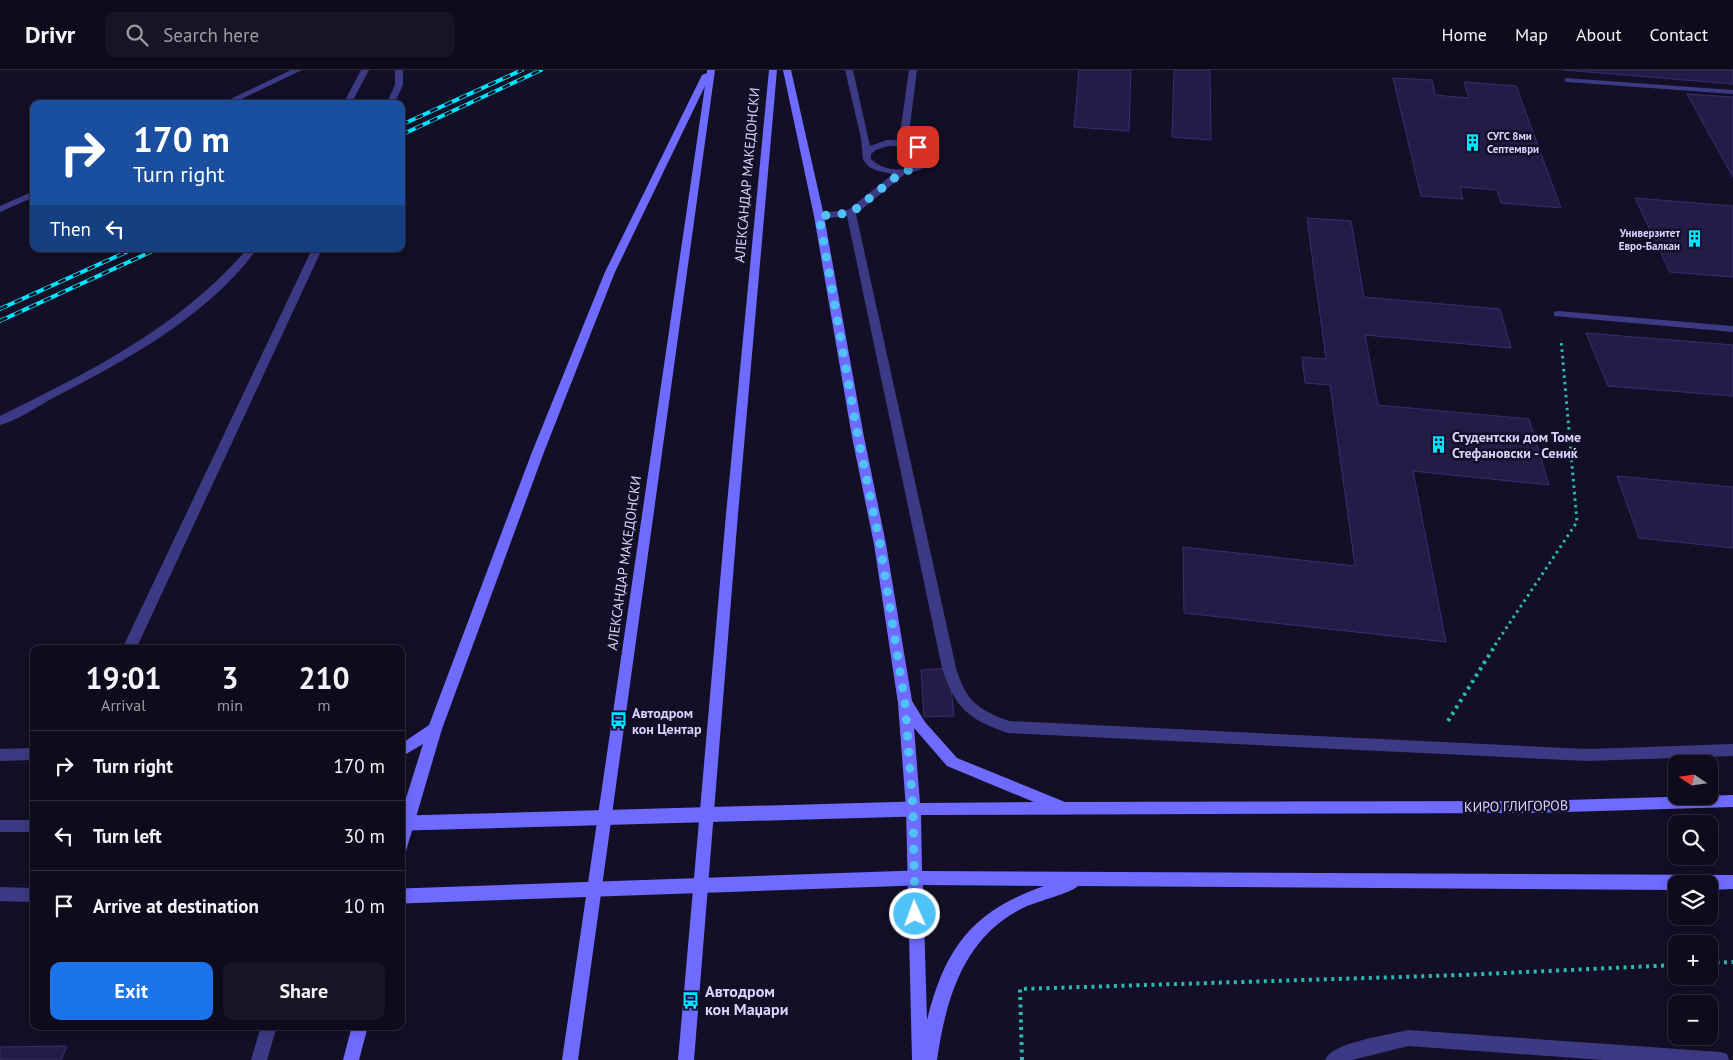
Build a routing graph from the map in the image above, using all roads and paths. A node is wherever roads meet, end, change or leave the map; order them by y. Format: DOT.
graph roads {
  1 [pos="298,70"];
  2 [pos="365,70"];
  3 [pos="400,70"];
  4 [pos="710,70"];
  5 [pos="773,70"];
  6 [pos="787,70"];
  7 [pos="849,70"];
  8 [pos="913,70"];
  9 [pos="1568,80"];
  10 [pos="1733,92"];
  11 [pos="232,100"];
  12 [pos="349,100"];
  13 [pos="392,100"];
  14 [pos="903,143"];
  15 [pos="866,154"];
  16 [pos="902,172"];
  17 [pos="30,196"];
  18 [pos="0,209"];
  19 [pos="851,213"];
  20 [pos="819,216"];
  21 [pos="249,252"];
  22 [pos="316,252"];
  23 [pos="1558,314"];
  24 [pos="1733,329"];
  25 [pos="0,422"];
  26 [pos="131,645"];
  27 [pos="905,703"];
  28 [pos="436,729"];
  29 [pos="1432,747"];
  30 [pos="405,748"];
  31 [pos="1733,750"];
  32 [pos="30,754"];
  33 [pos="0,755"];
  34 [pos="1733,801"];
  35 [pos="1066,808"];
  36 [pos="913,809"];
  37 [pos="405,820"];
  38 [pos="405,823"];
  39 [pos="0,826"];
  40 [pos="30,826"];
  41 [pos="914,878"];
  42 [pos="1084,880"];
  43 [pos="1733,882"];
  44 [pos="0,894"];
  45 [pos="30,894"];
  46 [pos="405,896"];
  47 [pos="1733,962"];
  48 [pos="1718,963"];
  49 [pos="1668,965"];
  50 [pos="268,1030"];
  51 [pos="358,1030"];
  52 [pos="259,1060"];
  53 [pos="352,1060"];
  54 [pos="570,1060"];
  55 [pos="686,1060"];
  56 [pos="920,1060"];
  57 [pos="929,1060"];
  58 [pos="1022,1060"];
  59 [pos="1334,1060"];
  60 [pos="1721,1060"];
  1 -- 11 [label="street"];
  2 -- 12 [label="street"];
  3 -- 13 [label="street"];
  4 -- 28 [label="street"];
  4 -- 54 [label="street, АЛЕКСАНДАР МАКЕДОНСКИ"];
  5 -- 55 [label="street, АЛЕКСАНДАР МАКЕДОНСКИ"];
  6 -- 20 [label="street"];
  7 -- 15 [label="street"];
  8 -- 14 [label="street"];
  9 -- 10 [label="street"];
  14 -- 15 [label="street"];
  14 -- 16 [label="street"];
  15 -- 16 [label="street"];
  16 -- 19 [label="street"];
  17 -- 18 [label="street"];
  19 -- 20 [label="street"];
  19 -- 29 [label="street"];
  20 -- 27 [label="street"];
  21 -- 25 [label="street"];
  22 -- 26 [label="street"];
  23 -- 24 [label="street"];
  23 -- 29 [label="path"];
  27 -- 35 [label="street"];
  27 -- 36 [label="street"];
  28 -- 30 [label="street"];
  28 -- 37 [label="street"];
  29 -- 31 [label="street"];
  32 -- 33 [label="street"];
  34 -- 35 [label="street, КИРО ГЛИГОРОВ"];
  35 -- 36 [label="street, КИРО ГЛИГОРОВ"];
  36 -- 38 [label="street, КИРО ГЛИГОРОВ, bridge"];
  36 -- 41 [label="street"];
  39 -- 40 [label="street"];
  41 -- 42 [label="street"];
  41 -- 46 [label="street, bridge"];
  41 -- 56 [label="street"];
  42 -- 43 [label="street"];
  42 -- 57 [label="street"];
  44 -- 45 [label="street"];
  47 -- 48 [label="path"];
  49 -- 58 [label="path"];
  50 -- 52 [label="street"];
  51 -- 53 [label="street"];
  59 -- 60 [label="street"];
}
